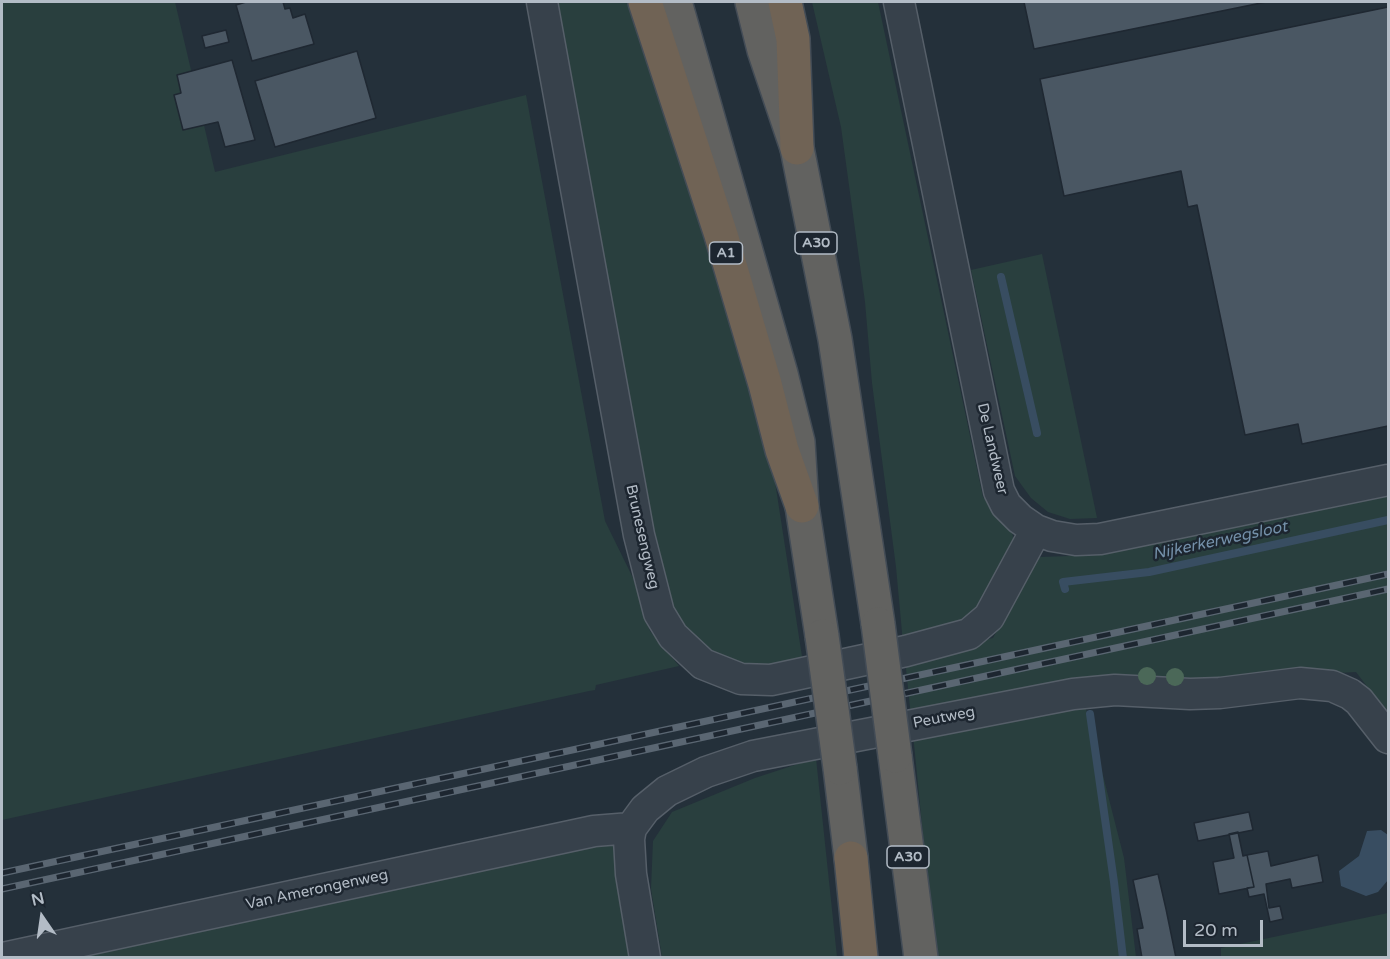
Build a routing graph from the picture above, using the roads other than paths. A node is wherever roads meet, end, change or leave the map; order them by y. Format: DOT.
graph roads {
  1 [pos="542,2"];
  2 [pos="645,2"];
  3 [pos="675,2"];
  4 [pos="752,2"];
  5 [pos="785,2"];
  6 [pos="899,2"];
  7 [pos="797,148"];
  8 [pos="1389,480"];
  9 [pos="802,507"];
  10 [pos="1036,530"];
  11 [pos="1389,738"];
  12 [pos="631,828"];
  13 [pos="3,957"];
  14 [pos="645,957"];
  15 [pos="861,957"];
  16 [pos="921,957"];
  1 -- 10 [label="street, Brunesengweg"];
  2 -- 9 [label="highway, A1"];
  3 -- 9 [label="highway"];
  4 -- 7 [label="highway, A30"];
  5 -- 7 [label="highway, A30"];
  6 -- 10 [label="street, De Landweer"];
  7 -- 16 [label="highway, A30, bridge"];
  8 -- 10 [label="street, De Landweer"];
  9 -- 15 [label="highway, bridge"];
  11 -- 12 [label="street, Peutweg"];
  12 -- 13 [label="street, Van Amerongenweg"];
  12 -- 14 [label="street"];
}
